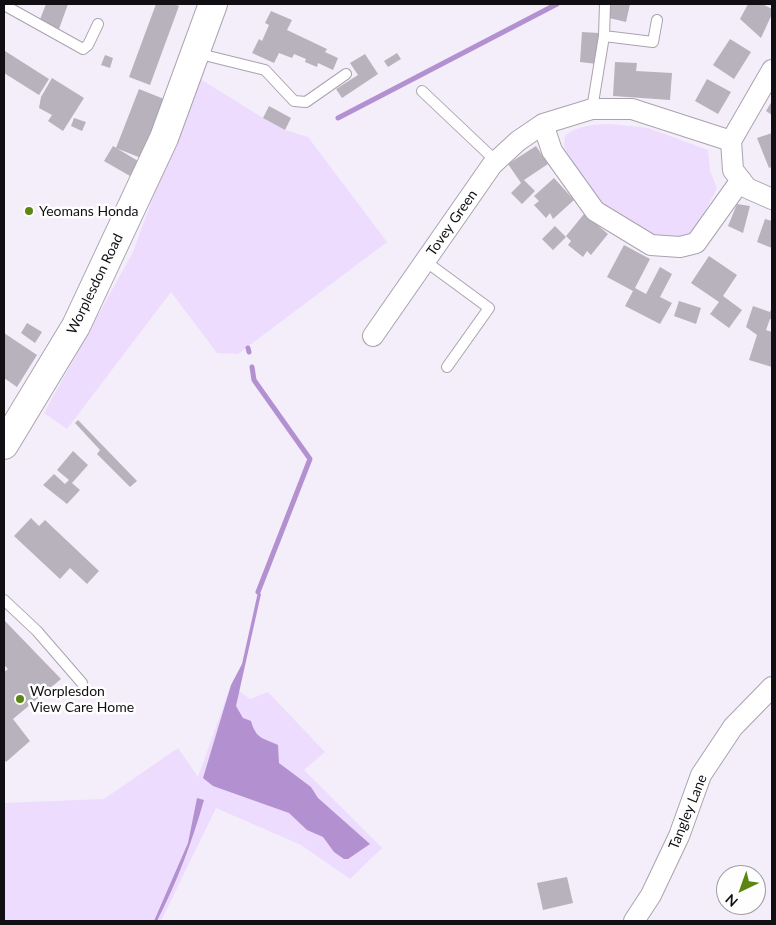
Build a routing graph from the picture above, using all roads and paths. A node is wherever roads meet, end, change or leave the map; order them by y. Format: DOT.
graph roads {
  1 [pos="213,4"];
  2 [pos="605,4"];
  3 [pos="4,5"];
  4 [pos="657,20"];
  5 [pos="98,24"];
  6 [pos="604,36"];
  7 [pos="196,53"];
  8 [pos="772,70"];
  9 [pos="346,74"];
  10 [pos="422,91"];
  11 [pos="592,109"];
  12 [pos="544,124"];
  13 [pos="731,141"];
  14 [pos="496,162"];
  15 [pos="741,180"];
  16 [pos="772,198"];
  17 [pos="426,261"];
  18 [pos="373,336"];
  19 [pos="447,367"];
  20 [pos="4,445"];
  21 [pos="4,600"];
  22 [pos="82,682"];
  23 [pos="772,687"];
  24 [pos="634,921"];
  1 -- 7 [label="main road, Worplesdon Road"];
  2 -- 6 [label="lane"];
  3 -- 5 [label="lane"];
  4 -- 6 [label="lane"];
  6 -- 11 [label="lane"];
  7 -- 9 [label="lane"];
  7 -- 20 [label="main road, Worplesdon Road"];
  8 -- 13 [label="street"];
  10 -- 14 [label="lane"];
  11 -- 12 [label="street, Tovey Green"];
  11 -- 13 [label="street, Tovey Green"];
  12 -- 14 [label="street, Tovey Green"];
  12 -- 15 [label="street"];
  13 -- 15 [label="street"];
  14 -- 17 [label="street, Tovey Green"];
  15 -- 16 [label="street"];
  17 -- 18 [label="street, Tovey Green"];
  17 -- 19 [label="lane"];
  21 -- 22 [label="lane"];
  23 -- 24 [label="street, Tangley Lane"];
}
